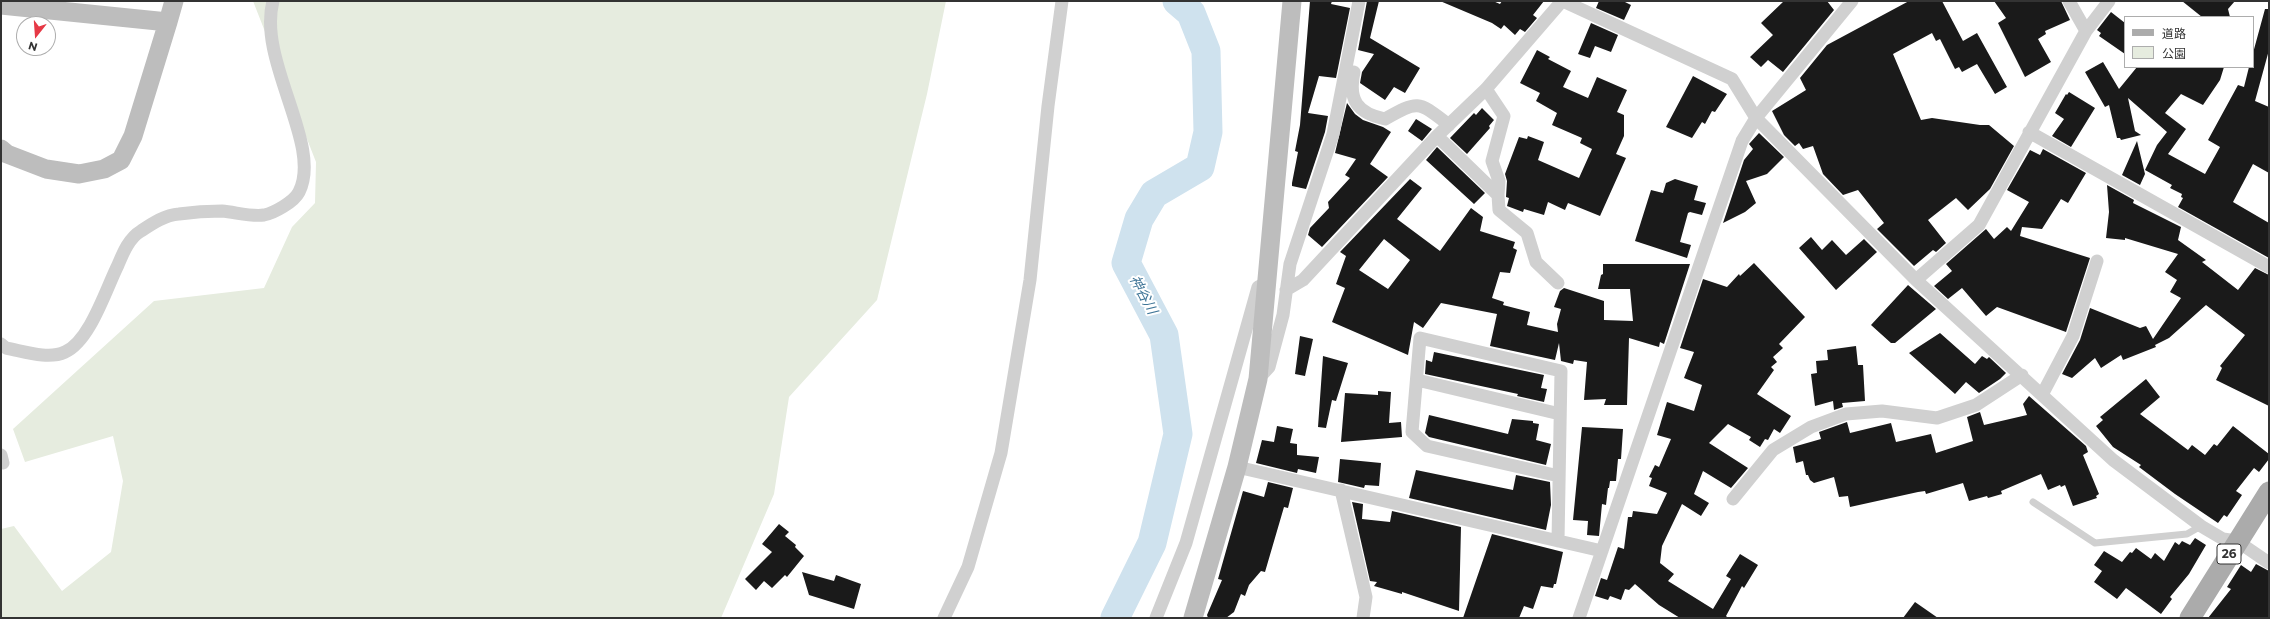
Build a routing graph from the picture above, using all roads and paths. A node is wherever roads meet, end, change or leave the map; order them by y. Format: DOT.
graph roads {
  1 [pos="174,1"];
  2 [pos="273,1"];
  3 [pos="1062,1"];
  4 [pos="1292,1"];
  5 [pos="1359,1"];
  6 [pos="1563,1"];
  7 [pos="1852,1"];
  8 [pos="2069,1"];
  9 [pos="2109,1"];
  10 [pos="1,5"];
  11 [pos="168,22"];
  12 [pos="2086,31"];
  13 [pos="1347,62"];
  14 [pos="1486,89"];
  15 [pos="1756,118"];
  16 [pos="1449,124"];
  17 [pos="2030,132"];
  18 [pos="1437,136"];
  19 [pos="1,149"];
  20 [pos="1498,195"];
  21 [pos="2097,261"];
  22 [pos="2269,267"];
  23 [pos="1916,280"];
  24 [pos="1266,283"];
  25 [pos="1558,283"];
  26 [pos="1286,290"];
  27 [pos="1,344"];
  28 [pos="2022,375"];
  29 [pos="1258,379"];
  30 [pos="1417,380"];
  31 [pos="2043,393"];
  32 [pos="1560,414"];
  33 [pos="1237,467"];
  34 [pos="1559,476"];
  35 [pos="1341,490"];
  36 [pos="2269,492"];
  37 [pos="1733,499"];
  38 [pos="2033,502"];
  39 [pos="2201,526"];
  40 [pos="1558,541"];
  41 [pos="2237,541"];
  42 [pos="1602,551"];
  43 [pos="2269,563"];
  44 [pos="944,618"];
  45 [pos="1156,618"];
  46 [pos="1193,618"];
  47 [pos="1363,618"];
  48 [pos="1579,618"];
  49 [pos="2190,618"];
  1 -- 11 [label="street"];
  2 -- 27 [label="street"];
  3 -- 44 [label="street"];
  4 -- 24 [label="street"];
  5 -- 13 [label="street"];
  6 -- 14 [label="street"];
  6 -- 15 [label="street"];
  7 -- 15 [label="street"];
  8 -- 12 [label="street"];
  9 -- 12 [label="street"];
  10 -- 11 [label="street"];
  11 -- 19 [label="street"];
  12 -- 17 [label="street"];
  13 -- 16 [label="street"];
  13 -- 26 [label="street"];
  14 -- 16 [label="street"];
  14 -- 20 [label="street"];
  15 -- 23 [label="street"];
  15 -- 42 [label="street"];
  16 -- 18 [label="street"];
  17 -- 22 [label="street"];
  17 -- 23 [label="street"];
  18 -- 20 [label="street"];
  18 -- 26 [label="street"];
  20 -- 25 [label="street"];
  21 -- 31 [label="street"];
  23 -- 28 [label="street"];
  24 -- 29 [label="street"];
  24 -- 45 [label="street"];
  26 -- 29 [label="street"];
  28 -- 31 [label="street"];
  28 -- 37 [label="street"];
  29 -- 33 [label="street"];
  30 -- 32 [label="street"];
  30 -- 32 [label="street"];
  30 -- 34 [label="street"];
  31 -- 39 [label="street"];
  32 -- 34 [label="street"];
  33 -- 35 [label="street"];
  33 -- 46 [label="street"];
  34 -- 40 [label="street"];
  35 -- 40 [label="street"];
  35 -- 47 [label="street"];
  36 -- 41 [label="main road, 26"];
  38 -- 39 [label="lane"];
  39 -- 41 [label="street"];
  40 -- 42 [label="street"];
  41 -- 43 [label="street"];
  41 -- 49 [label="main road, 26"];
  42 -- 48 [label="street"];
}
